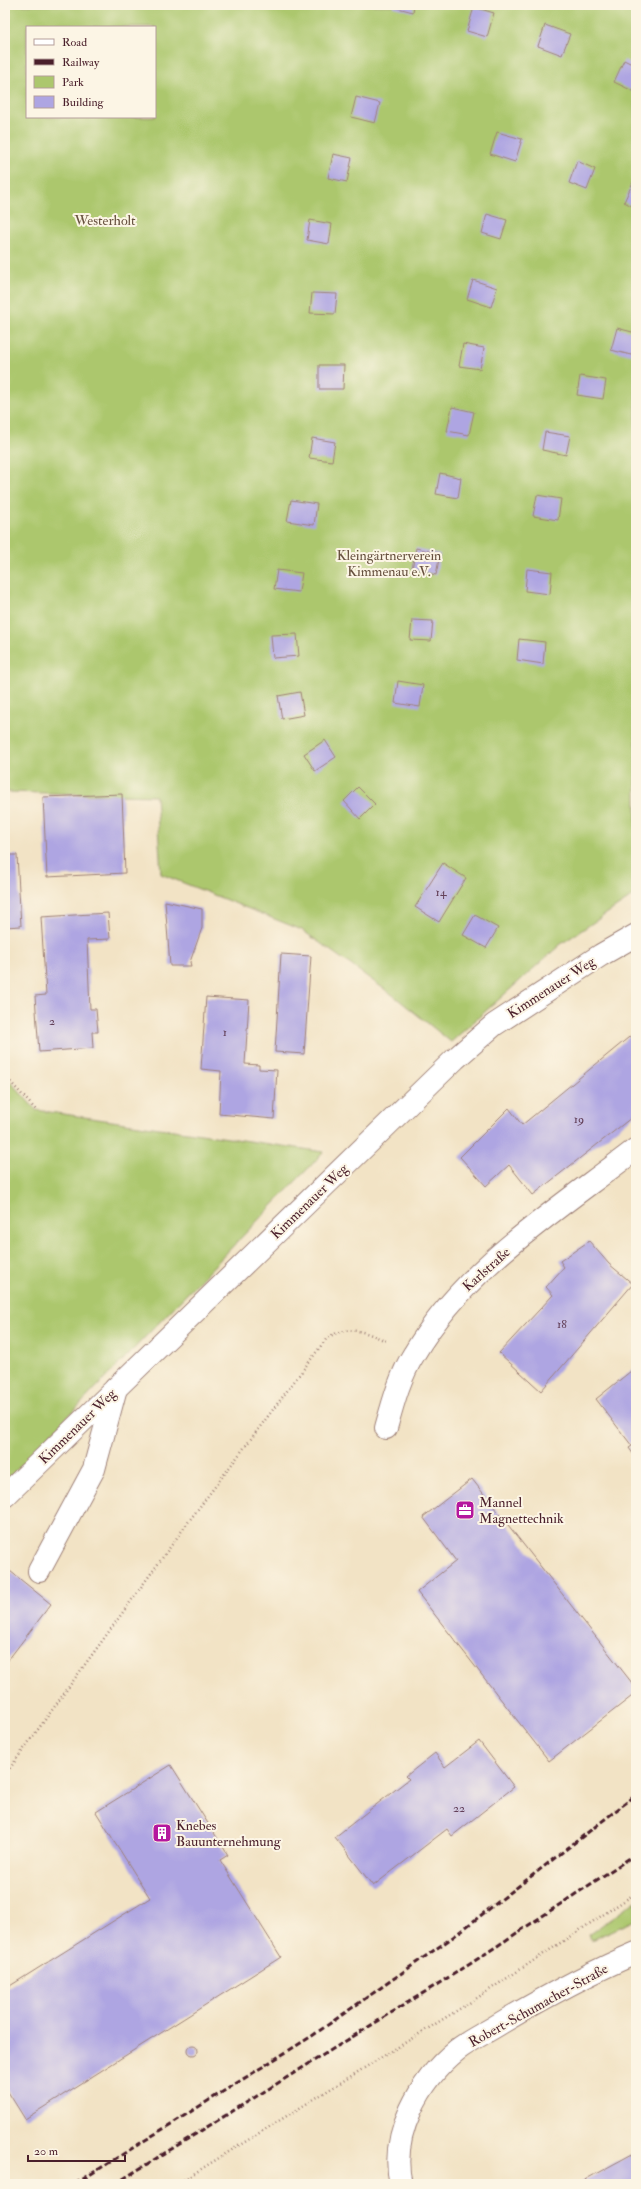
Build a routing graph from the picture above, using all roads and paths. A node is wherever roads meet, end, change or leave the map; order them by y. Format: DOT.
graph roads {
  1 [pos="636,935"];
  2 [pos="5,1076"];
  3 [pos="36,1110"];
  4 [pos="636,1149"];
  5 [pos="413,1355"];
  6 [pos="117,1387"];
  7 [pos="386,1428"];
  8 [pos="5,1496"];
  9 [pos="39,1571"];
  10 [pos="5,1775"];
  11 [pos="636,1893"];
  12 [pos="636,1953"];
  13 [pos="177,2184"];
  14 [pos="401,2184"];
  1 -- 6 [label="street, Kimmenauer Weg"];
  2 -- 3 [label="path"];
  4 -- 5 [label="street, Karlstraße"];
  5 -- 7 [label="street, Karlstraße"];
  5 -- 10 [label="path"];
  6 -- 8 [label="street, Kimmenauer Weg"];
  6 -- 9 [label="street"];
  11 -- 13 [label="path"];
  12 -- 14 [label="street, Robert-Schumacher-Straße"];
}
